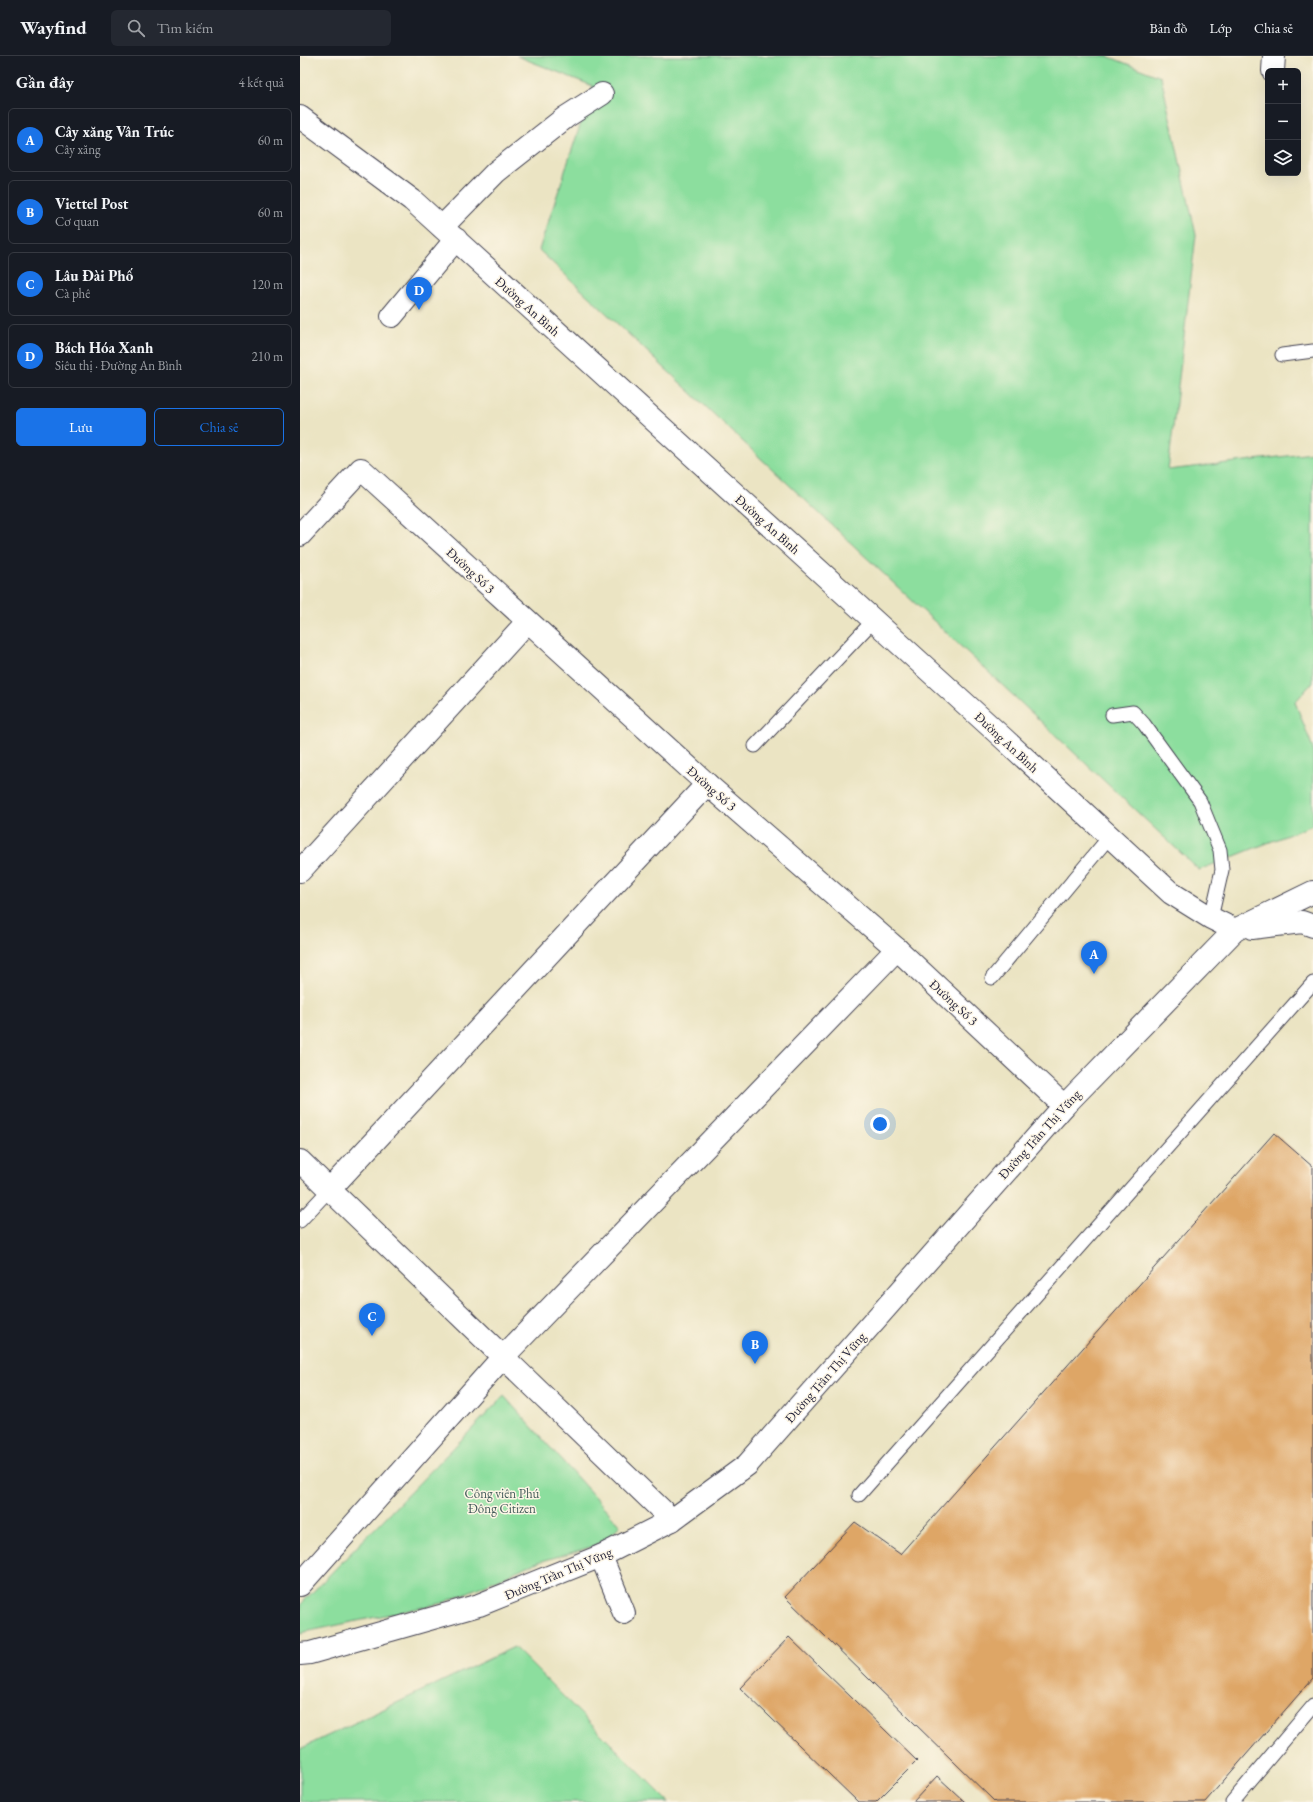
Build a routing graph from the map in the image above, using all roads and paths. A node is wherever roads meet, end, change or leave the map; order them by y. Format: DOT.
graph roads {
  1 [pos="1274,56"];
  2 [pos="1273,68"];
  3 [pos="602,94"];
  4 [pos="300,117"];
  5 [pos="449,233"];
  6 [pos="392,316"];
  7 [pos="1313,351"];
  8 [pos="1282,355"];
  9 [pos="300,535"];
  10 [pos="873,620"];
  11 [pos="527,622"];
  12 [pos="1112,715"];
  13 [pos="755,746"];
  14 [pos="707,784"];
  15 [pos="1110,836"];
  16 [pos="300,871"];
  17 [pos="1313,892"];
  18 [pos="1211,918"];
  19 [pos="1313,926"];
  20 [pos="1235,930"];
  21 [pos="897,949"];
  22 [pos="992,978"];
  23 [pos="1313,983"];
  24 [pos="1064,1106"];
  25 [pos="300,1162"];
  26 [pos="329,1190"];
  27 [pos="300,1221"];
  28 [pos="502,1358"];
  29 [pos="859,1495"];
  30 [pos="672,1520"];
  31 [pos="601,1556"];
  32 [pos="300,1585"];
  33 [pos="624,1613"];
  34 [pos="300,1654"];
  35 [pos="1313,1706"];
  36 [pos="1232,1802"];
  1 -- 2 [label="street"];
  3 -- 5 [label="street"];
  4 -- 5 [label="street, Đường An Bình"];
  5 -- 6 [label="street"];
  5 -- 10 [label="street, Đường An Bình"];
  7 -- 8 [label="lane"];
  9 -- 11 [label="street, Đường Số 3"];
  10 -- 13 [label="lane"];
  10 -- 15 [label="street, Đường An Bình"];
  11 -- 14 [label="street, Đường Số 3"];
  11 -- 16 [label="street"];
  12 -- 18 [label="lane"];
  14 -- 21 [label="street, Đường Số 3"];
  14 -- 26 [label="street"];
  15 -- 18 [label="street, Đường An Bình"];
  15 -- 22 [label="lane"];
  17 -- 20 [label="street, Đường Trần Thị Vững"];
  18 -- 20 [label="street, Đường An Bình"];
  19 -- 20 [label="street"];
  20 -- 24 [label="street, Đường Trần Thị Vững"];
  21 -- 24 [label="street, Đường Số 3"];
  21 -- 28 [label="street"];
  23 -- 29 [label="lane"];
  24 -- 30 [label="street, Đường Trần Thị Vững"];
  25 -- 26 [label="street"];
  26 -- 27 [label="lane"];
  26 -- 28 [label="street"];
  28 -- 30 [label="street"];
  28 -- 32 [label="street"];
  30 -- 31 [label="street, Đường Trần Thị Vững"];
  31 -- 33 [label="street"];
  31 -- 34 [label="street, Đường Trần Thị Vững"];
  35 -- 36 [label="lane"];
}
